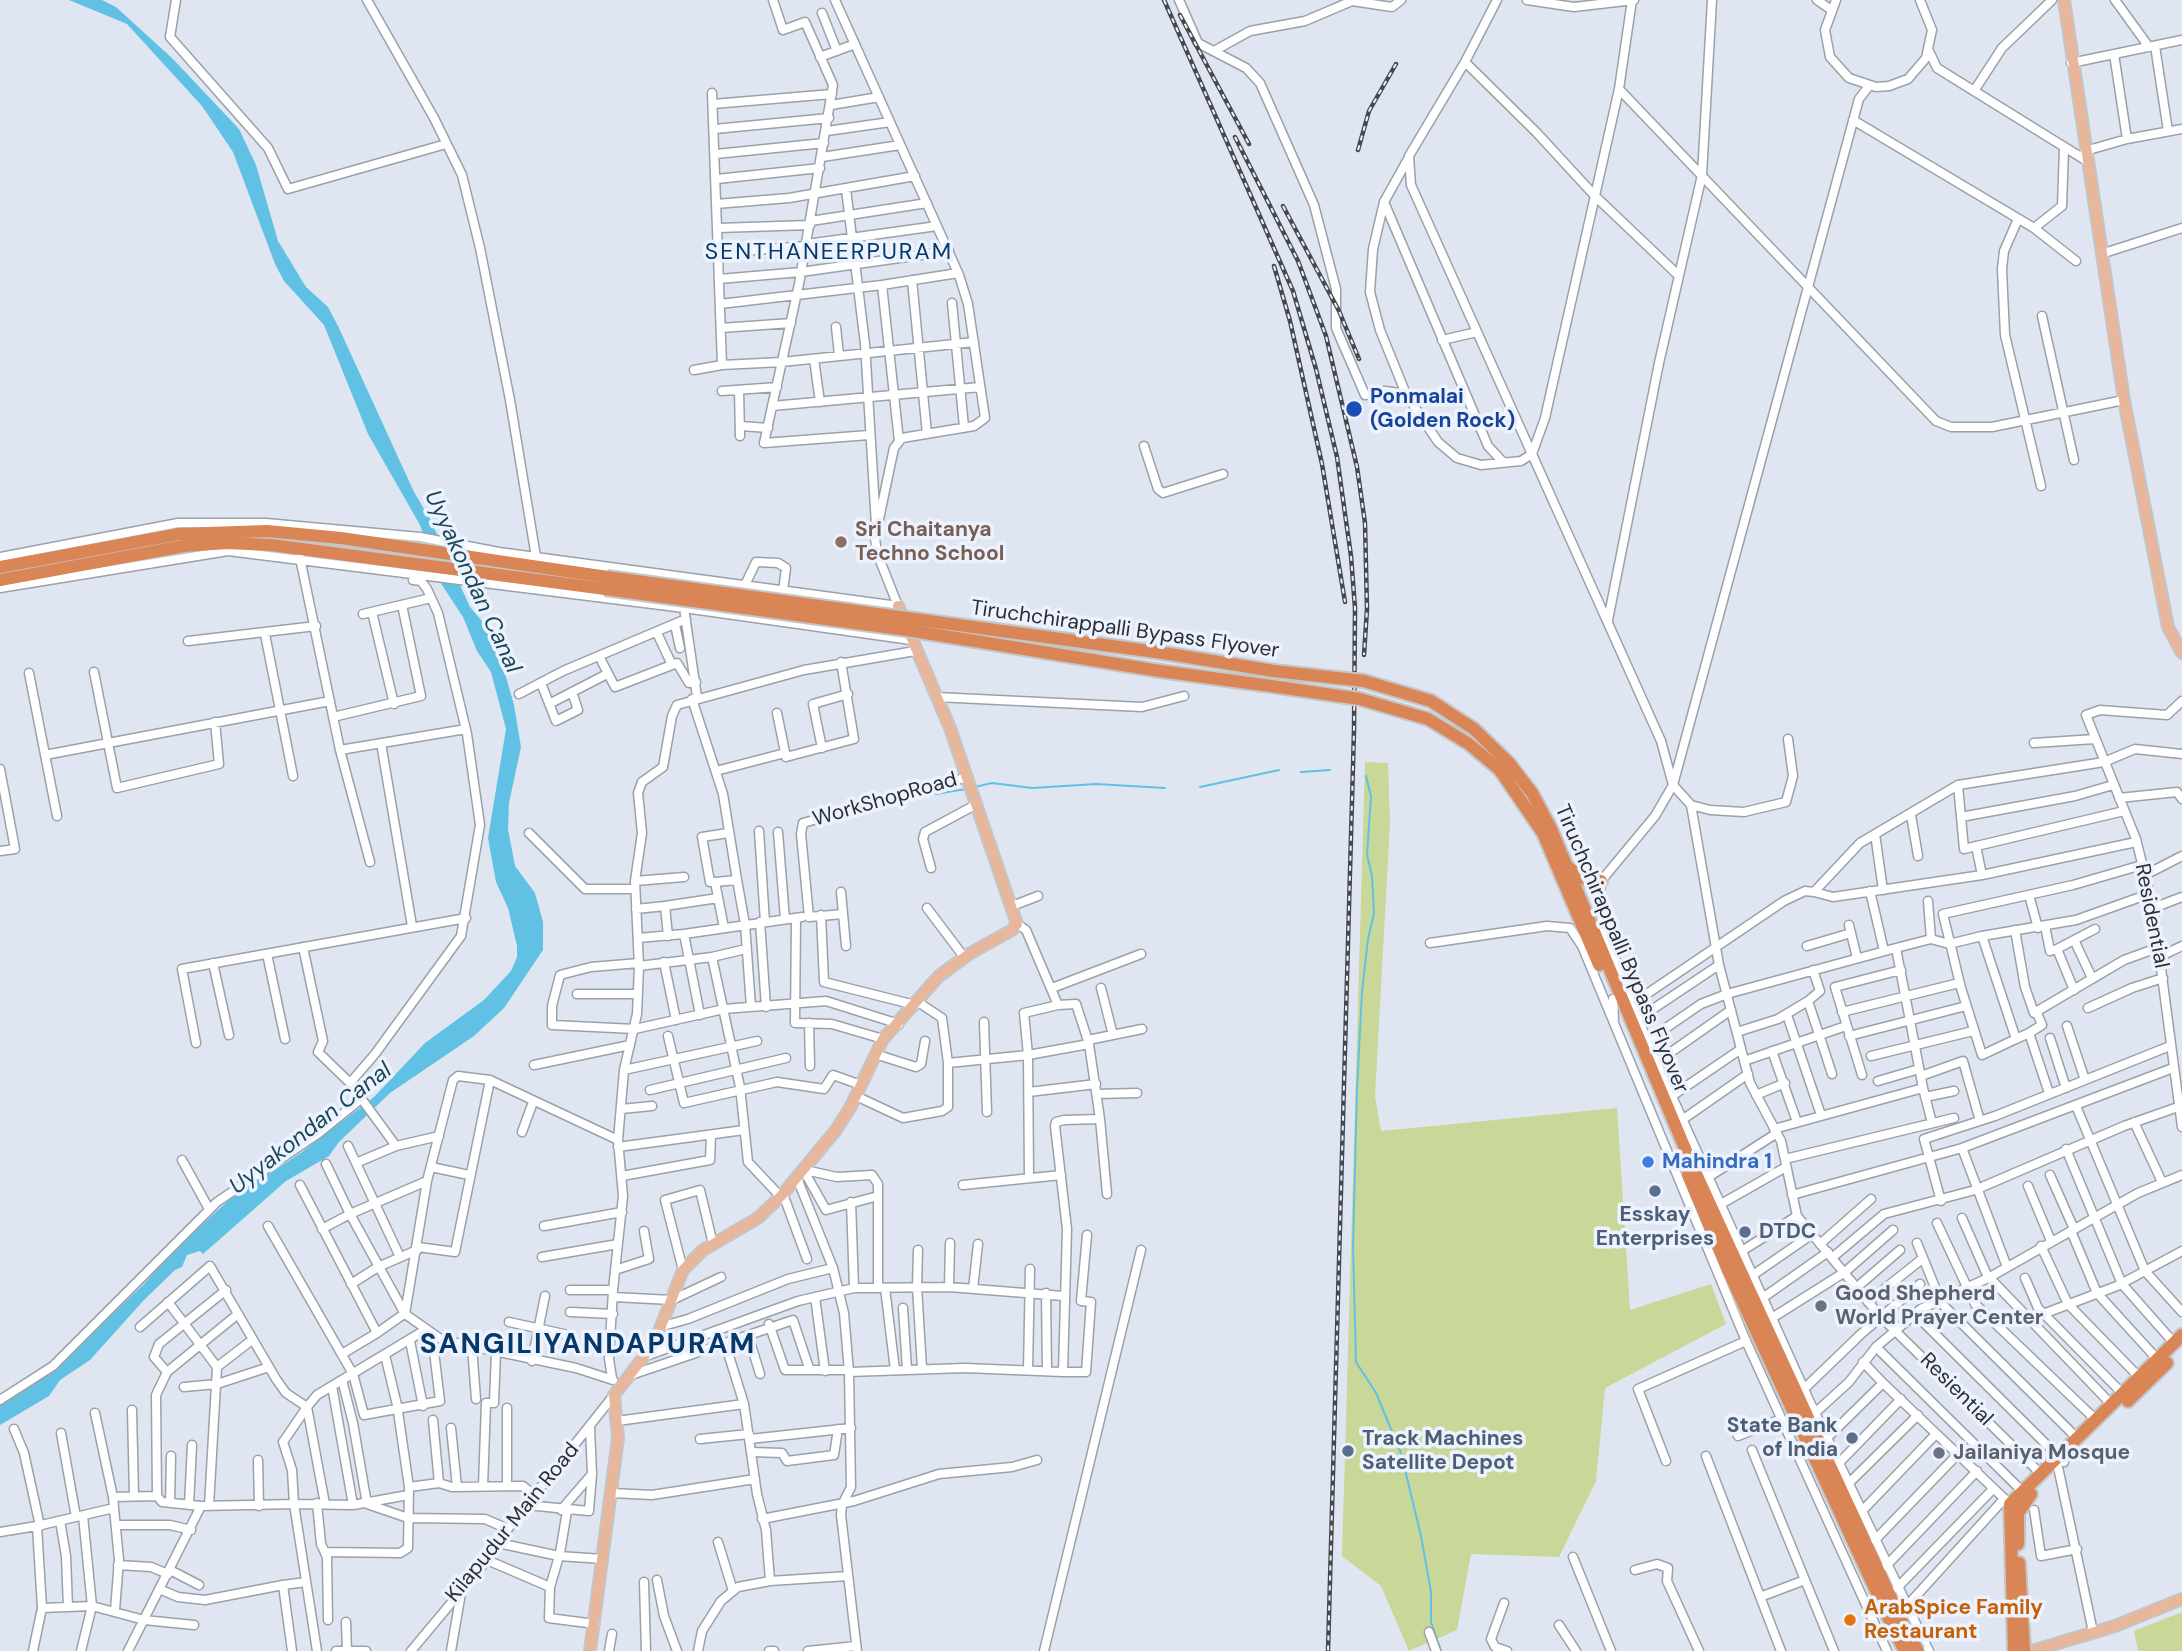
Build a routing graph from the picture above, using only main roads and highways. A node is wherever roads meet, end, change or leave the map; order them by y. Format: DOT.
graph roads {
  1 [pos="2064,0"];
  2 [pos="0,567"];
  3 [pos="0,580"];
  4 [pos="606,583"];
  5 [pos="898,606"];
  6 [pos="2182,653"];
  7 [pos="1547,831"];
  8 [pos="1569,868"];
  9 [pos="1601,881"];
  10 [pos="2180,1342"];
  11 [pos="2060,1461"];
  12 [pos="2182,1599"];
  13 [pos="2182,1606"];
  14 [pos="2115,1628"];
  15 [pos="1907,1633"];
  16 [pos="2048,1650"];
  17 [pos="590,1651"];
  18 [pos="1905,1651"];
  19 [pos="1918,1651"];
  20 [pos="2022,1651"];
  1 -- 6 [label="main road"];
  2 -- 4 [label="highway, Tiruchchirappalli Bypass Flyover"];
  3 -- 4 [label="highway, Tiruchchirappalli Bypass Flyover"];
  4 -- 7 [label="highway, Tiruchchirappalli Bypass Flyover, bridge"];
  5 -- 17 [label="main road"];
  7 -- 8 [label="highway, Tiruchchirappalli Bypass Flyover"];
  7 -- 15 [label="highway, Tiruchchirappalli Bypass Flyover"];
  8 -- 9 [label="highway"];
  8 -- 15 [label="highway, Tiruchchirappalli Bypass Flyover"];
  10 -- 11 [label="highway"];
  10 -- 11 [label="highway"];
  11 -- 20 [label="highway"];
  11 -- 20 [label="highway"];
  12 -- 14 [label="main road"];
  13 -- 14 [label="main road"];
  14 -- 16 [label="main road"];
  14 -- 16 [label="main road"];
  15 -- 18 [label="highway, Tiruchchirappalli Bypass Flyover, bridge"];
  15 -- 19 [label="highway, Tiruchchirappalli Bypass Flyover, bridge"];
  16 -- 20 [label="main road"];
}
